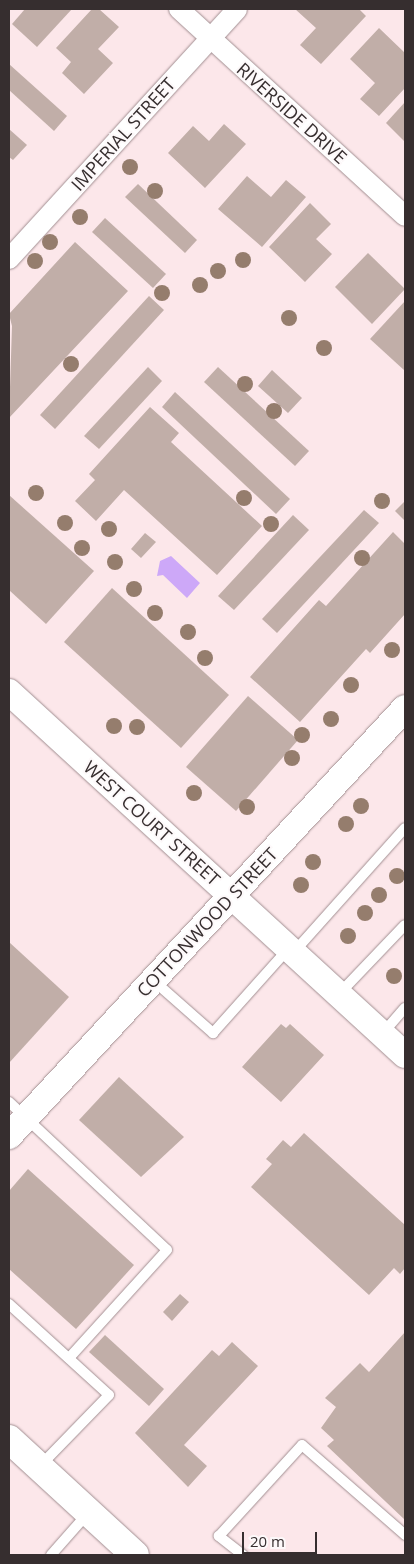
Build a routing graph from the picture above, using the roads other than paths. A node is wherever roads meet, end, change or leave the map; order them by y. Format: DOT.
graph roads {
  1 [pos="179,9"];
  2 [pos="237,9"];
  3 [pos="210,37"];
  4 [pos="405,216"];
  5 [pos="9,259"];
  6 [pos="9,692"];
  7 [pos="405,708"];
  8 [pos="405,828"];
  9 [pos="232,896"];
  10 [pos="405,925"];
  11 [pos="291,950"];
  12 [pos="153,980"];
  13 [pos="339,994"];
  14 [pos="405,1008"];
  15 [pos="383,1034"];
  16 [pos="405,1055"];
  17 [pos="14,1118"];
  18 [pos="9,1304"];
  19 [pos="69,1358"];
  20 [pos="11,1444"];
  21 [pos="39,1467"];
  22 [pos="88,1512"];
  23 [pos="405,1536"];
  24 [pos="239,1554"];
  25 [pos="51,1555"];
  26 [pos="135,1555"];
  1 -- 3 [label="street, RIVERSIDE DRIVE"];
  2 -- 3 [label="street, IMPERIAL STREET"];
  3 -- 4 [label="street, RIVERSIDE DRIVE"];
  3 -- 5 [label="street, IMPERIAL STREET"];
  6 -- 9 [label="street, WEST COURT STREET"];
  7 -- 9 [label="street, COTTONWOOD STREET"];
  8 -- 11 [label="lane"];
  9 -- 11 [label="street, WEST COURT STREET"];
  9 -- 12 [label="street, COTTONWOOD STREET"];
  10 -- 13 [label="lane"];
  11 -- 12 [label="lane"];
  11 -- 13 [label="street, WEST COURT STREET"];
  12 -- 17 [label="street, COTTONWOOD STREET"];
  13 -- 15 [label="street, WEST COURT STREET"];
  14 -- 15 [label="lane"];
  15 -- 16 [label="street, WEST COURT STREET"];
  17 -- 19 [label="lane"];
  18 -- 19 [label="lane"];
  19 -- 21 [label="lane"];
  20 -- 21 [label="main road"];
  21 -- 22 [label="main road"];
  22 -- 25 [label="lane"];
  22 -- 26 [label="main road"];
  23 -- 24 [label="lane"];
}
